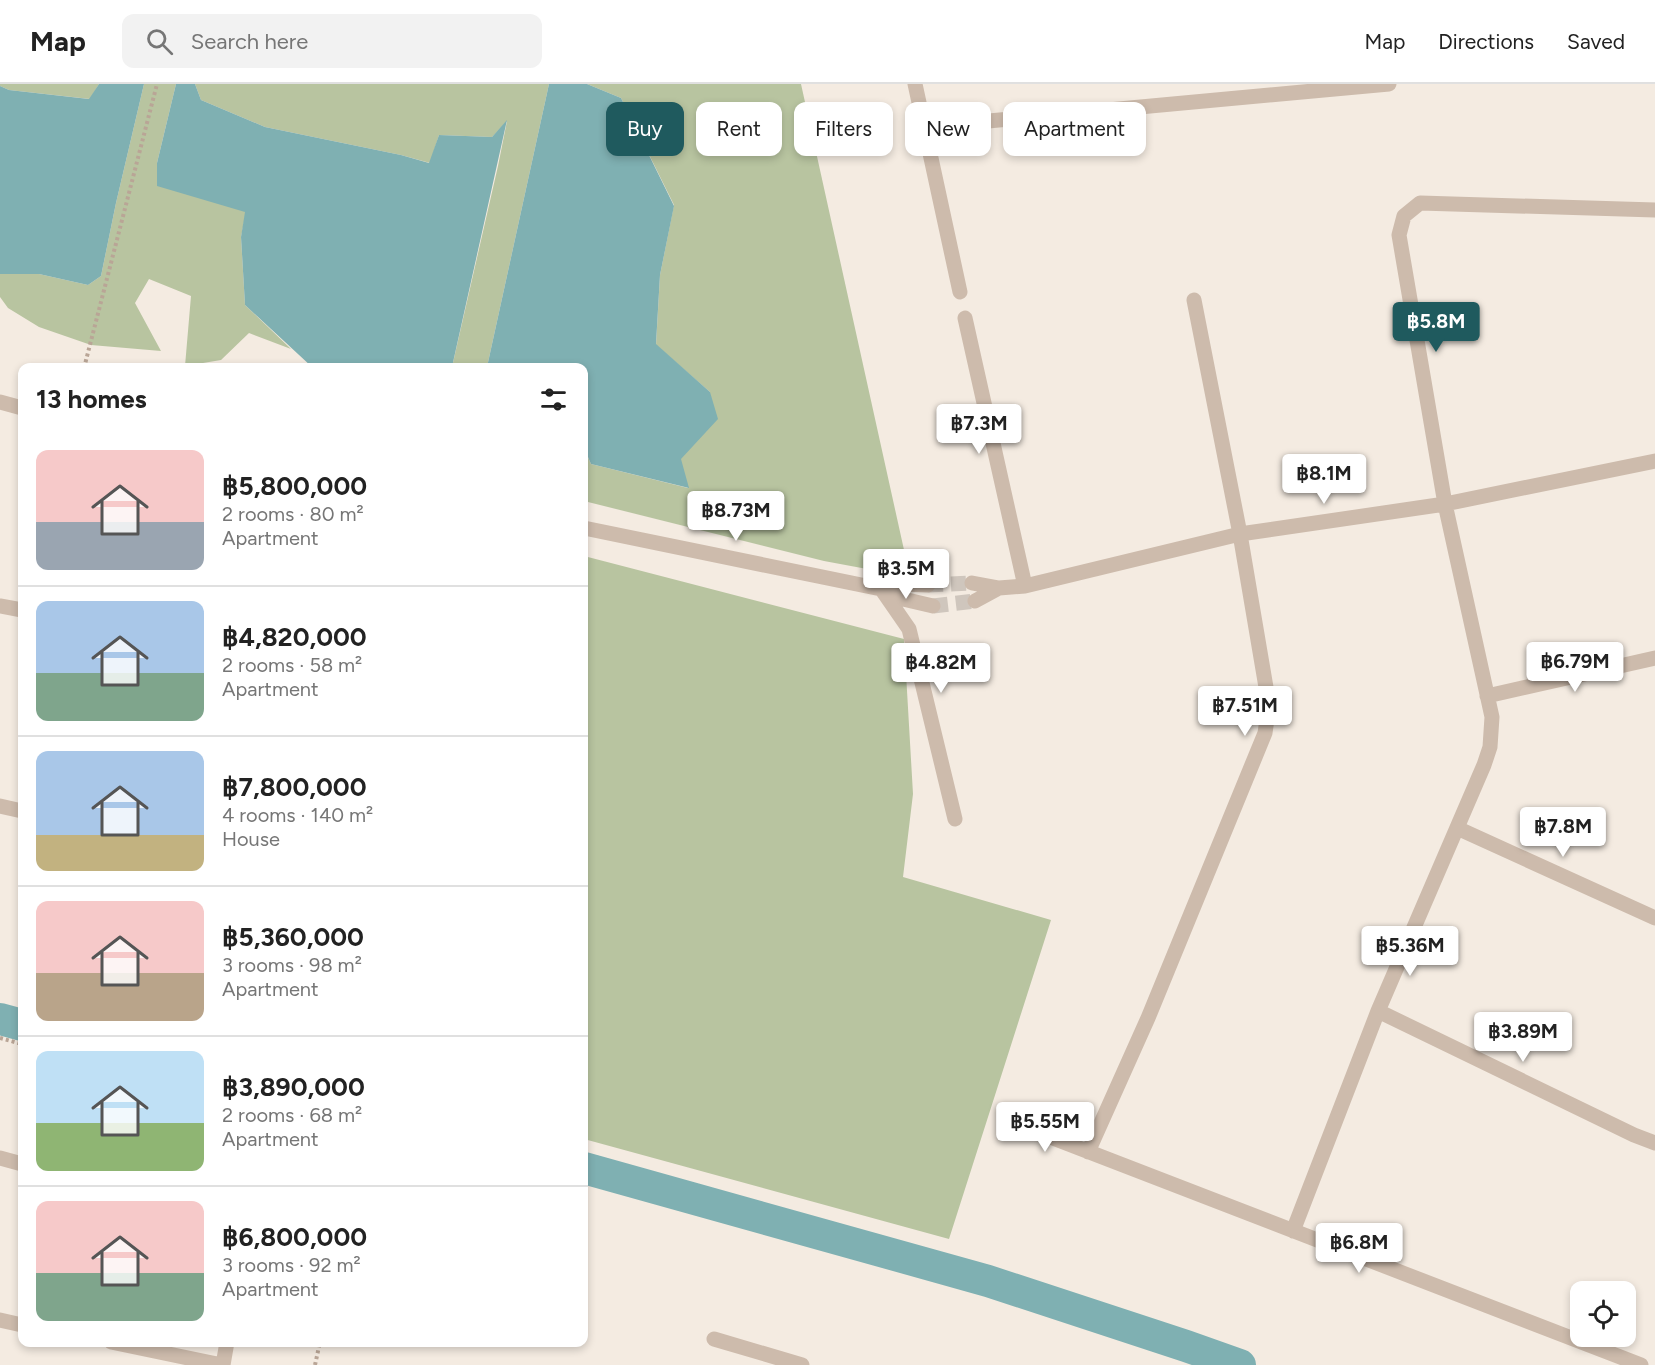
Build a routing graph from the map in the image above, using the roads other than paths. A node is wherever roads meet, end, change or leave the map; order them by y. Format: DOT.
graph roads {
  1 [pos="915,84"];
  2 [pos="1389,84"];
  3 [pos="919,102"];
  4 [pos="991,121"];
  5 [pos="930,156"];
  6 [pos="1655,210"];
  7 [pos="960,292"];
  8 [pos="1194,300"];
  9 [pos="965,318"];
  10 [pos="0,402"];
  11 [pos="18,407"];
  12 [pos="1655,461"];
  13 [pos="1445,504"];
  14 [pos="588,529"];
  15 [pos="1240,534"];
  16 [pos="972,583"];
  17 [pos="928,585"];
  18 [pos="1025,586"];
  19 [pos="999,588"];
  20 [pos="881,589"];
  21 [pos="975,601"];
  22 [pos="0,606"];
  23 [pos="933,606"];
  24 [pos="18,609"];
  25 [pos="1655,658"];
  26 [pos="1487,696"];
  27 [pos="0,806"];
  28 [pos="18,810"];
  29 [pos="955,819"];
  30 [pos="1457,828"];
  31 [pos="1655,918"];
  32 [pos="1378,1011"];
  33 [pos="1014,1123"];
  34 [pos="1655,1143"];
  35 [pos="1089,1152"];
  36 [pos="0,1158"];
  37 [pos="18,1163"];
  38 [pos="1293,1231"];
  39 [pos="0,1320"];
  40 [pos="18,1323"];
  41 [pos="714,1339"];
  42 [pos="135,1347"];
  43 [pos="225,1347"];
  44 [pos="222,1365"];
  45 [pos="802,1365"];
  46 [pos="1641,1365"];
  1 -- 3 [label="street"];
  2 -- 4 [label="street"];
  5 -- 7 [label="street"];
  6 -- 13 [label="street"];
  8 -- 15 [label="street"];
  9 -- 18 [label="street"];
  10 -- 11 [label="street"];
  12 -- 13 [label="street"];
  13 -- 15 [label="street"];
  13 -- 26 [label="street"];
  14 -- 20 [label="street"];
  15 -- 18 [label="street"];
  15 -- 35 [label="street"];
  16 -- 19 [label="street"];
  17 -- 20 [label="street"];
  18 -- 19 [label="street"];
  19 -- 21 [label="street"];
  20 -- 23 [label="street"];
  20 -- 29 [label="street"];
  22 -- 24 [label="street"];
  25 -- 26 [label="street"];
  26 -- 30 [label="street"];
  27 -- 28 [label="street"];
  30 -- 31 [label="street"];
  30 -- 32 [label="street"];
  32 -- 34 [label="street"];
  32 -- 38 [label="street"];
  33 -- 35 [label="street"];
  35 -- 38 [label="street"];
  36 -- 37 [label="street"];
  38 -- 46 [label="street"];
  39 -- 40 [label="street"];
  41 -- 45 [label="street"];
  42 -- 44 [label="street"];
  43 -- 44 [label="street"];
}
